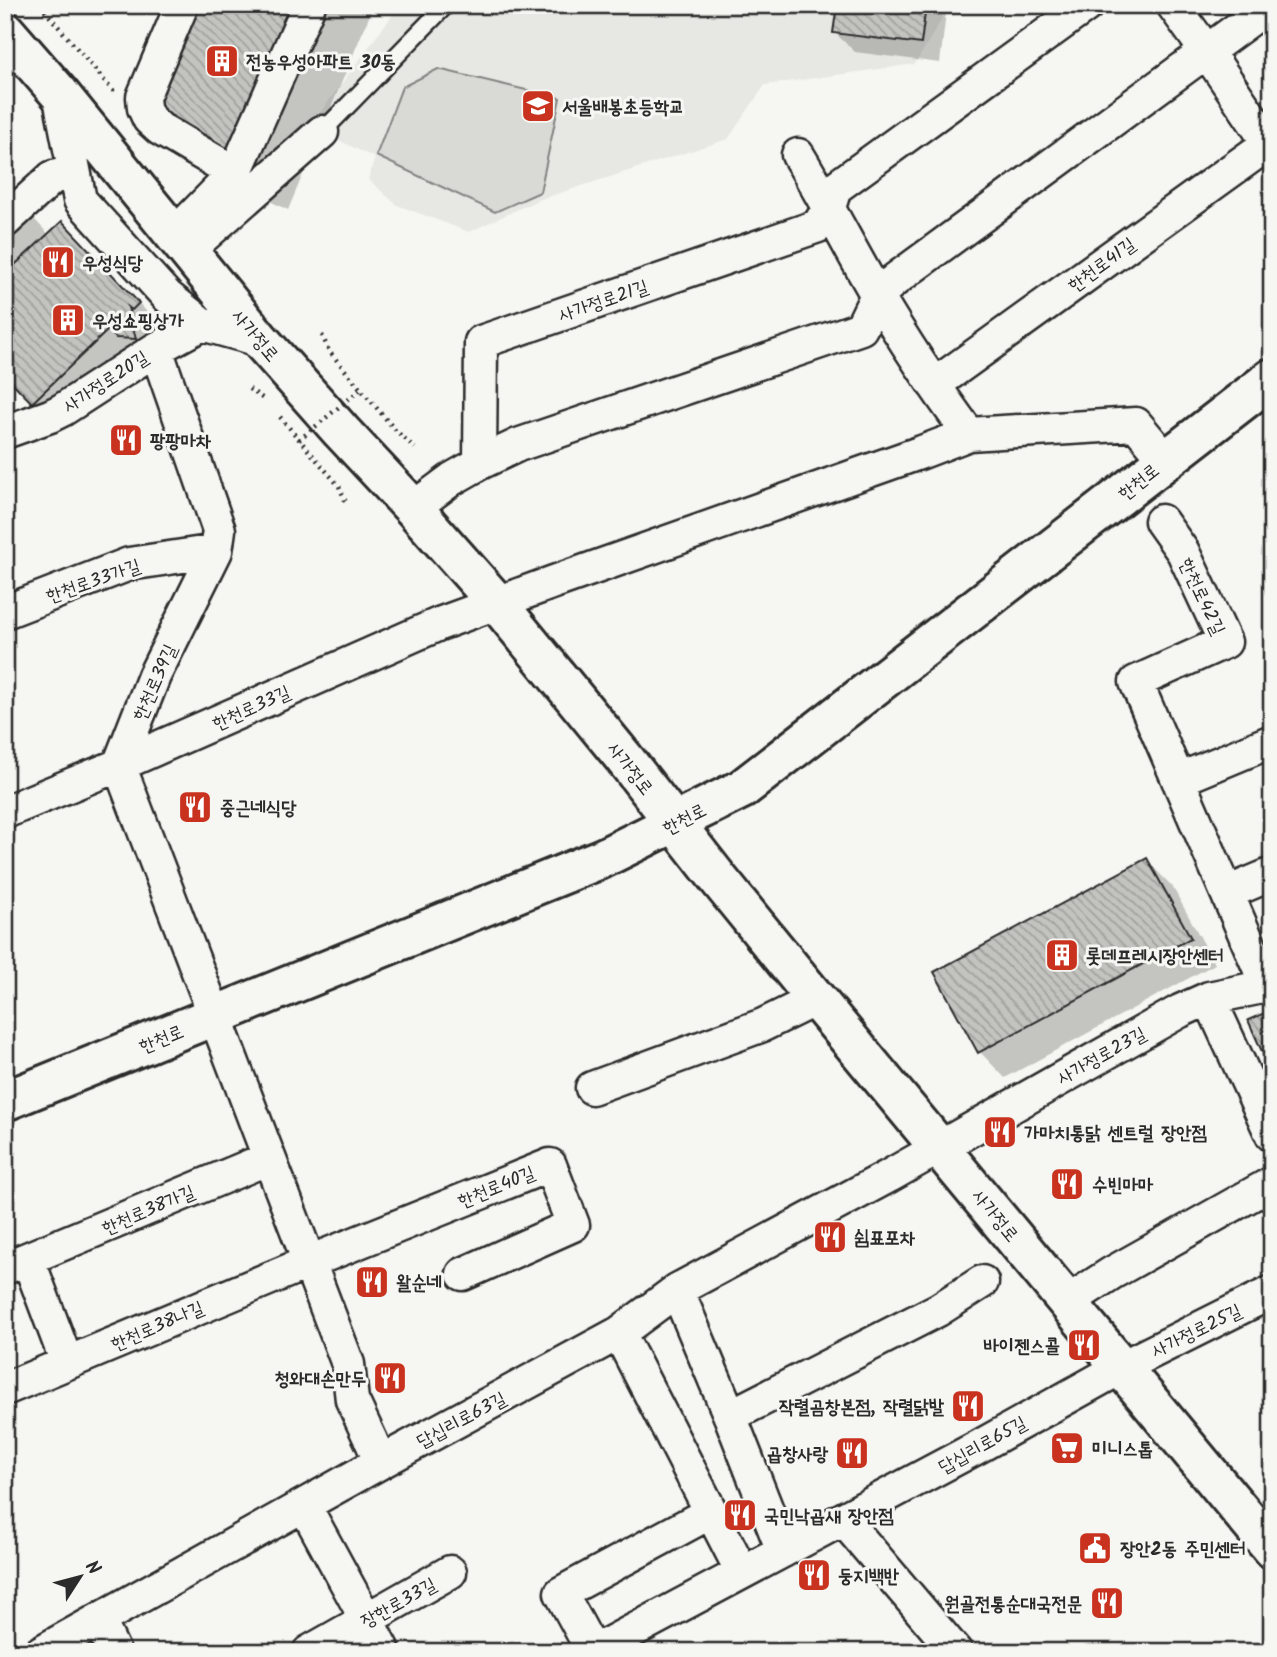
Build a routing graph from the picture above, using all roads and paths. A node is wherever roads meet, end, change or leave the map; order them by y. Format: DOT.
graph roads {
  1 [pos="182,5"];
  2 [pos="309,5"];
  3 [pos="446,5"];
  4 [pos="1087,5"];
  5 [pos="1173,5"];
  6 [pos="1270,5"];
  7 [pos="5,31"];
  8 [pos="1207,52"];
  9 [pos="59,93"];
  10 [pos="322,132"];
  11 [pos="1271,144"];
  12 [pos="798,155"];
  13 [pos="75,173"];
  14 [pos="235,173"];
  15 [pos="830,208"];
  16 [pos="5,221"];
  17 [pos="181,243"];
  18 [pos="877,295"];
  19 [pos="202,324"];
  20 [pos="321,335"];
  21 [pos="260,340"];
  22 [pos="156,349"];
  23 [pos="1272,379"];
  24 [pos="934,385"];
  25 [pos="249,389"];
  26 [pos="361,389"];
  27 [pos="264,398"];
  28 [pos="5,432"];
  29 [pos="969,434"];
  30 [pos="415,448"];
  31 [pos="1166,460"];
  32 [pos="480,463"];
  33 [pos="347,505"];
  34 [pos="413,508"];
  35 [pos="1161,522"];
  36 [pos="216,551"];
  37 [pos="8,602"];
  38 [pos="497,603"];
  39 [pos="1272,741"];
  40 [pos="119,765"];
  41 [pos="1178,780"];
  42 [pos="5,812"];
  43 [pos="675,823"];
  44 [pos="1272,874"];
  45 [pos="1227,893"];
  46 [pos="1269,985"];
  47 [pos="1209,998"];
  48 [pos="816,999"];
  49 [pos="215,1017"];
  50 [pos="592,1088"];
  51 [pos="5,1101"];
  52 [pos="1272,1135"];
  53 [pos="939,1147"];
  54 [pos="269,1158"];
  55 [pos="1272,1183"];
  56 [pos="309,1262"];
  57 [pos="16,1264"];
  58 [pos="463,1274"];
  59 [pos="982,1282"];
  60 [pos="677,1290"];
  61 [pos="1272,1292"];
  62 [pos="1067,1302"];
  63 [pos="618,1333"];
  64 [pos="67,1363"];
  65 [pos="1120,1368"];
  66 [pos="5,1389"];
  67 [pos="730,1416"];
  68 [pos="382,1462"];
  69 [pos="304,1505"];
  70 [pos="711,1512"];
  71 [pos="843,1518"];
  72 [pos="1272,1549"];
  73 [pos="783,1551"];
  74 [pos="450,1572"];
  75 [pos="742,1572"];
  76 [pos="367,1619"];
  77 [pos="99,1620"];
  78 [pos="41,1652"];
  79 [pos="114,1652"];
  80 [pos="309,1652"];
  81 [pos="384,1652"];
  82 [pos="593,1652"];
  83 [pos="956,1652"];
  1 -- 14 [label="street"];
  2 -- 14 [label="street"];
  3 -- 10 [label="lane"];
  4 -- 15 [label="street"];
  5 -- 8 [label="street"];
  6 -- 8 [label="street"];
  7 -- 9 [label="main road, 사가정로"];
  8 -- 11 [label="street"];
  8 -- 18 [label="street"];
  9 -- 13 [label="street"];
  9 -- 17 [label="main road, 사가정로"];
  10 -- 17 [label="street"];
  11 -- 24 [label="street, 한천로41길"];
  12 -- 15 [label="street"];
  13 -- 16 [label="street"];
  13 -- 19 [label="street"];
  14 -- 17 [label="street"];
  15 -- 18 [label="street"];
  15 -- 32 [label="street, 사가정로21길"];
  17 -- 21 [label="main road, 사가정로"];
  18 -- 24 [label="street"];
  18 -- 32 [label="street"];
  19 -- 21 [label="street"];
  19 -- 22 [label="street, 사가정로20길"];
  20 -- 26 [label="path"];
  21 -- 34 [label="main road, 사가정로"];
  22 -- 28 [label="street, 사가정로20길"];
  22 -- 36 [label="street, 한천로39길"];
  23 -- 31 [label="main road, 한천로"];
  24 -- 29 [label="street"];
  25 -- 27 [label="path"];
  26 -- 30 [label="path"];
  26 -- 33 [label="path, bridge"];
  29 -- 31 [label="street"];
  29 -- 38 [label="street"];
  31 -- 43 [label="main road, 한천로"];
  32 -- 34 [label="street"];
  34 -- 38 [label="main road, 사가정로"];
  35 -- 41 [label="street, 한천로42길"];
  36 -- 37 [label="street, 한천로33가길"];
  36 -- 40 [label="street, 한천로39길"];
  38 -- 40 [label="street, 한천로33길"];
  38 -- 43 [label="main road, 사가정로"];
  39 -- 41 [label="street"];
  40 -- 42 [label="street, 한천로33길"];
  40 -- 49 [label="street"];
  41 -- 45 [label="street, 한천로42길"];
  43 -- 48 [label="main road, 사가정로"];
  43 -- 49 [label="main road, 한천로"];
  44 -- 45 [label="street"];
  45 -- 46 [label="street, 한천로42길"];
  46 -- 47 [label="street, 사가정로23길"];
  47 -- 52 [label="street"];
  47 -- 53 [label="street, 사가정로23길"];
  48 -- 50 [label="street"];
  48 -- 53 [label="main road, 사가정로"];
  49 -- 51 [label="main road, 한천로"];
  49 -- 54 [label="street"];
  53 -- 60 [label="street, 답십리로63길"];
  53 -- 62 [label="main road, 사가정로"];
  54 -- 56 [label="street"];
  54 -- 57 [label="street, 한천로38가길"];
  55 -- 62 [label="street"];
  56 -- 58 [label="street, 한천로40길"];
  56 -- 64 [label="street, 한천로38나길"];
  56 -- 68 [label="street"];
  57 -- 64 [label="street, 한천로38가길"];
  59 -- 67 [label="street"];
  60 -- 63 [label="street, 답십리로63길"];
  60 -- 67 [label="street"];
  61 -- 65 [label="street, 사가정로25길"];
  62 -- 65 [label="main road, 사가정로"];
  63 -- 68 [label="street, 답십리로63길"];
  63 -- 70 [label="street"];
  64 -- 66 [label="street, 한천로38나길"];
  65 -- 71 [label="street, 답십리로65길"];
  65 -- 72 [label="main road, 사가정로"];
  67 -- 73 [label="street"];
  68 -- 69 [label="street, 답십리로63길"];
  69 -- 76 [label="street"];
  69 -- 77 [label="street, 답십리로63길"];
  70 -- 75 [label="street"];
  70 -- 82 [label="street"];
  71 -- 73 [label="street, 답십리로65길"];
  71 -- 83 [label="street"];
  73 -- 75 [label="street, 답십리로65길"];
  74 -- 76 [label="street, 장한로33길"];
  75 -- 82 [label="street, 답십리로65길"];
  76 -- 80 [label="street, 장한로33길"];
  76 -- 81 [label="street"];
  77 -- 78 [label="street, 답십리로63길"];
  77 -- 79 [label="street"];
}
